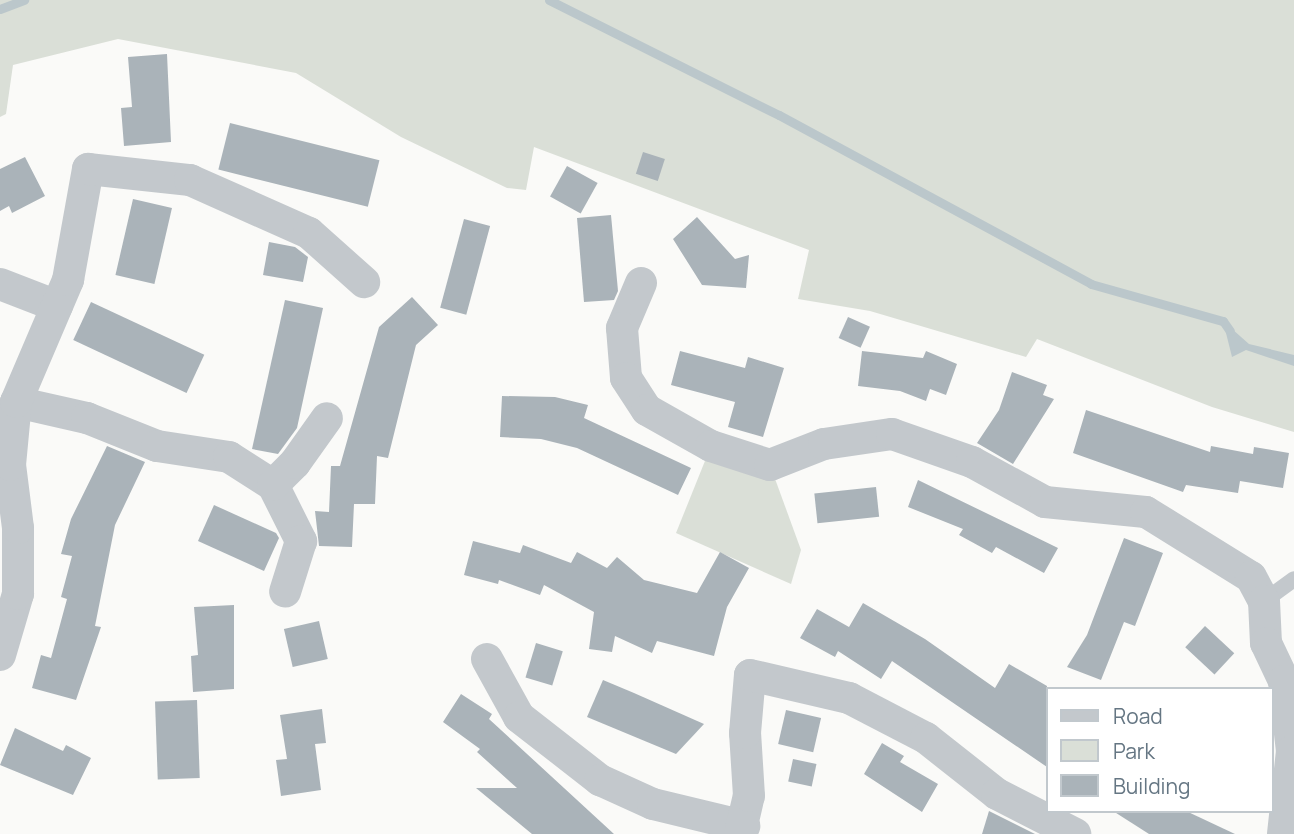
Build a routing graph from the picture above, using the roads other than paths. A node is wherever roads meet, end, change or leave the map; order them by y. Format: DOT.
graph roads {
  1 [pos="364,282"];
  2 [pos="641,283"];
  3 [pos="0,284"];
  4 [pos="57,306"];
  5 [pos="16,402"];
  6 [pos="327,418"];
  7 [pos="273,485"];
  8 [pos="10,562"];
  9 [pos="1294,579"];
  10 [pos="285,592"];
  11 [pos="1264,601"];
  12 [pos="0,655"];
  13 [pos="487,659"];
  14 [pos="742,830"];
  15 [pos="1075,834"];
  16 [pos="1283,834"];
  1 -- 4 [label="street"];
  2 -- 11 [label="street"];
  3 -- 4 [label="street"];
  4 -- 5 [label="street"];
  5 -- 7 [label="street"];
  5 -- 8 [label="street"];
  6 -- 7 [label="street"];
  7 -- 10 [label="street"];
  8 -- 12 [label="street"];
  9 -- 11 [label="lane"];
  11 -- 16 [label="street"];
  13 -- 14 [label="street"];
  14 -- 15 [label="street"];
}
